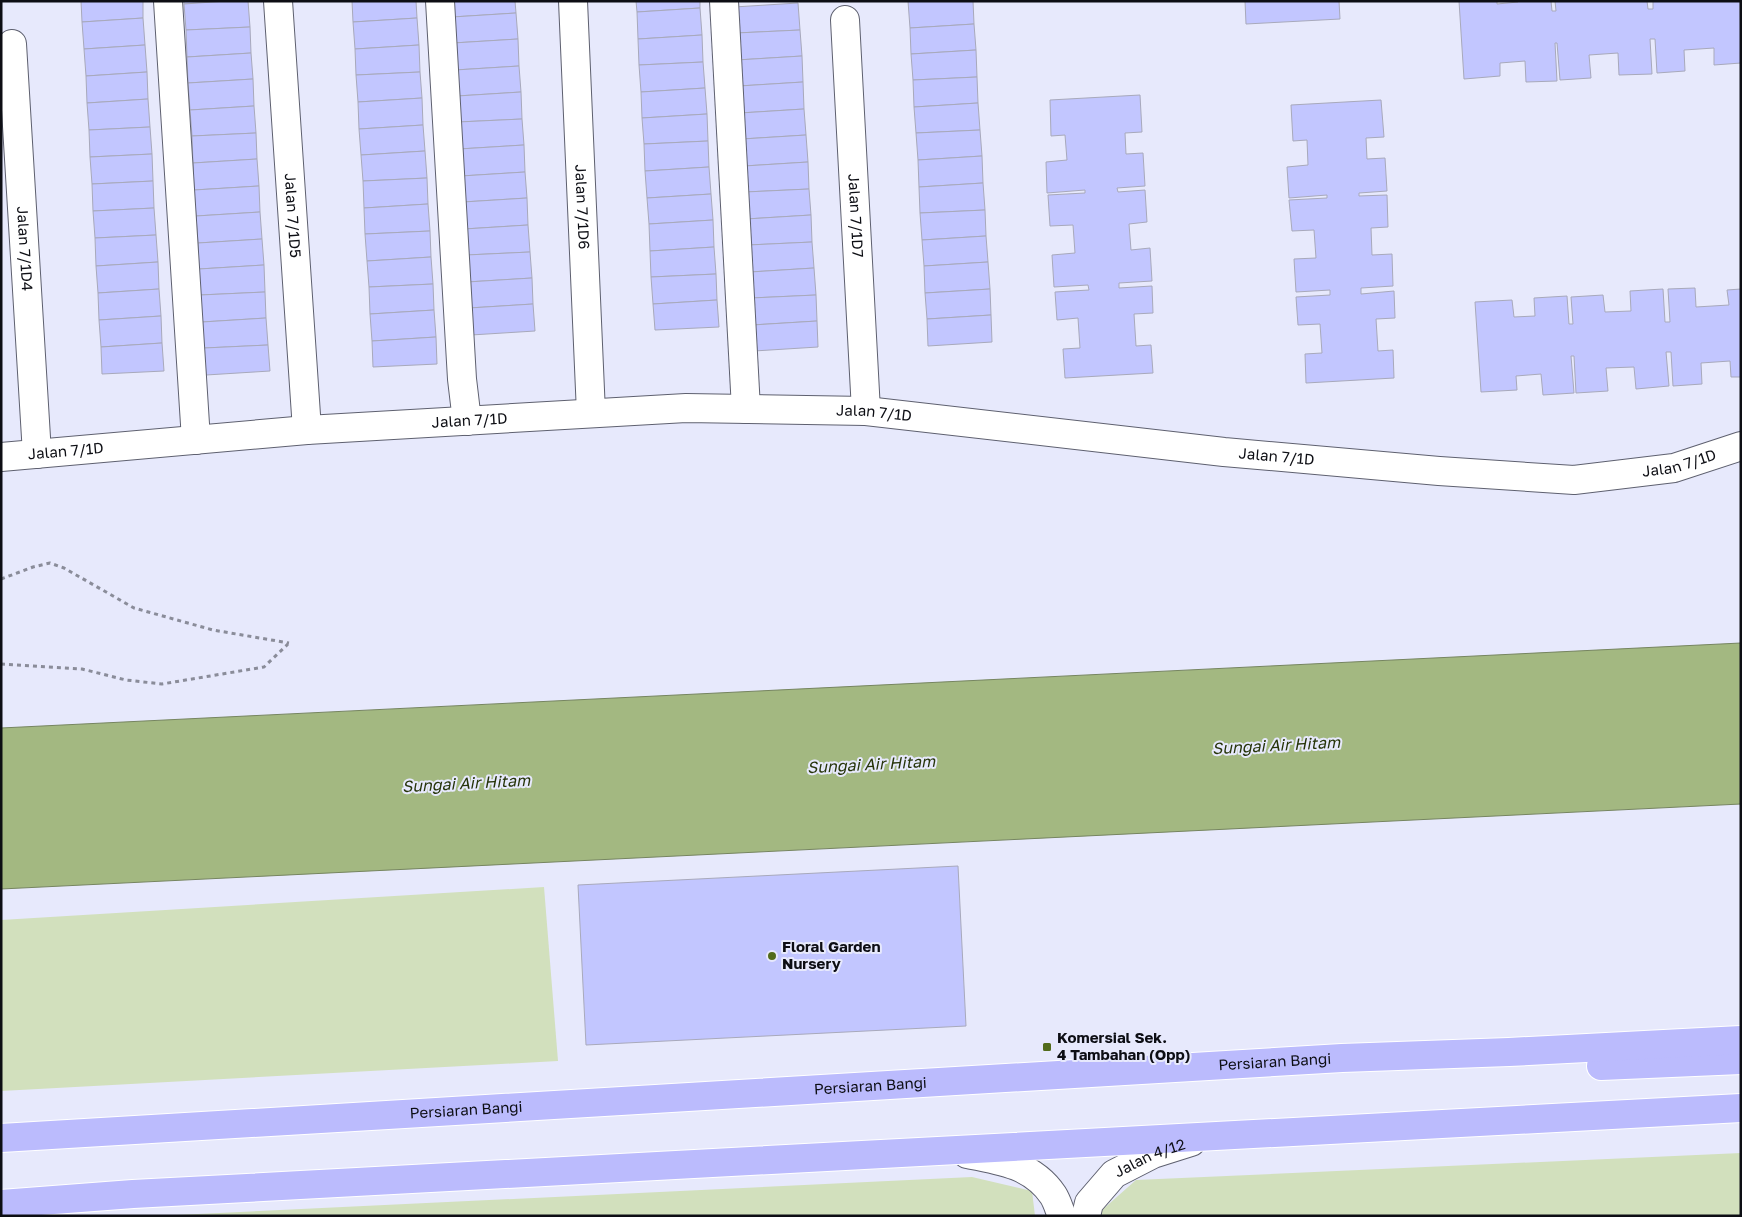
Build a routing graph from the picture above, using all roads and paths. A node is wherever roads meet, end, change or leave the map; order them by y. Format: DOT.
graph roads {
  1 [pos="168,1"];
  2 [pos="278,1"];
  3 [pos="440,1"];
  4 [pos="573,1"];
  5 [pos="724,1"];
  6 [pos="845,20"];
  7 [pos="12,44"];
  8 [pos="746,409"];
  9 [pos="866,411"];
  10 [pos="591,413"];
  11 [pos="467,421"];
  12 [pos="306,430"];
  13 [pos="196,440"];
  14 [pos="1741,446"];
  15 [pos="37,454"];
  16 [pos="1,457"];
  17 [pos="1,579"];
  18 [pos="1,664"];
  19 [pos="1741,1040"];
  20 [pos="1509,1052"];
  21 [pos="1741,1060"];
  22 [pos="1741,1108"];
  23 [pos="1206,1137"];
  24 [pos="1,1138"];
  25 [pos="948,1150"];
  26 [pos="1,1204"];
  27 [pos="1062,1216"];
  28 [pos="1086,1216"];
  1 -- 13 [label="street"];
  2 -- 12 [label="street, Jalan 7/1D5"];
  3 -- 11 [label="street"];
  4 -- 10 [label="street, Jalan 7/1D6"];
  5 -- 8 [label="street"];
  6 -- 9 [label="street, Jalan 7/1D7"];
  7 -- 15 [label="street, Jalan 7/1D4"];
  8 -- 9 [label="street, Jalan 7/1D"];
  8 -- 10 [label="street, Jalan 7/1D"];
  9 -- 14 [label="street, Jalan 7/1D"];
  10 -- 11 [label="street, Jalan 7/1D"];
  11 -- 12 [label="street, Jalan 7/1D"];
  12 -- 13 [label="street, Jalan 7/1D"];
  13 -- 15 [label="street, Jalan 7/1D"];
  15 -- 16 [label="street, Jalan 7/1D"];
  17 -- 18 [label="path"];
  19 -- 20 [label="main road, Persiaran Bangi"];
  20 -- 21 [label="main road"];
  20 -- 24 [label="main road, Persiaran Bangi"];
  22 -- 23 [label="main road"];
  23 -- 25 [label="main road"];
  23 -- 28 [label="street, Jalan 4/12"];
  25 -- 26 [label="main road"];
  25 -- 27 [label="street"];
}
